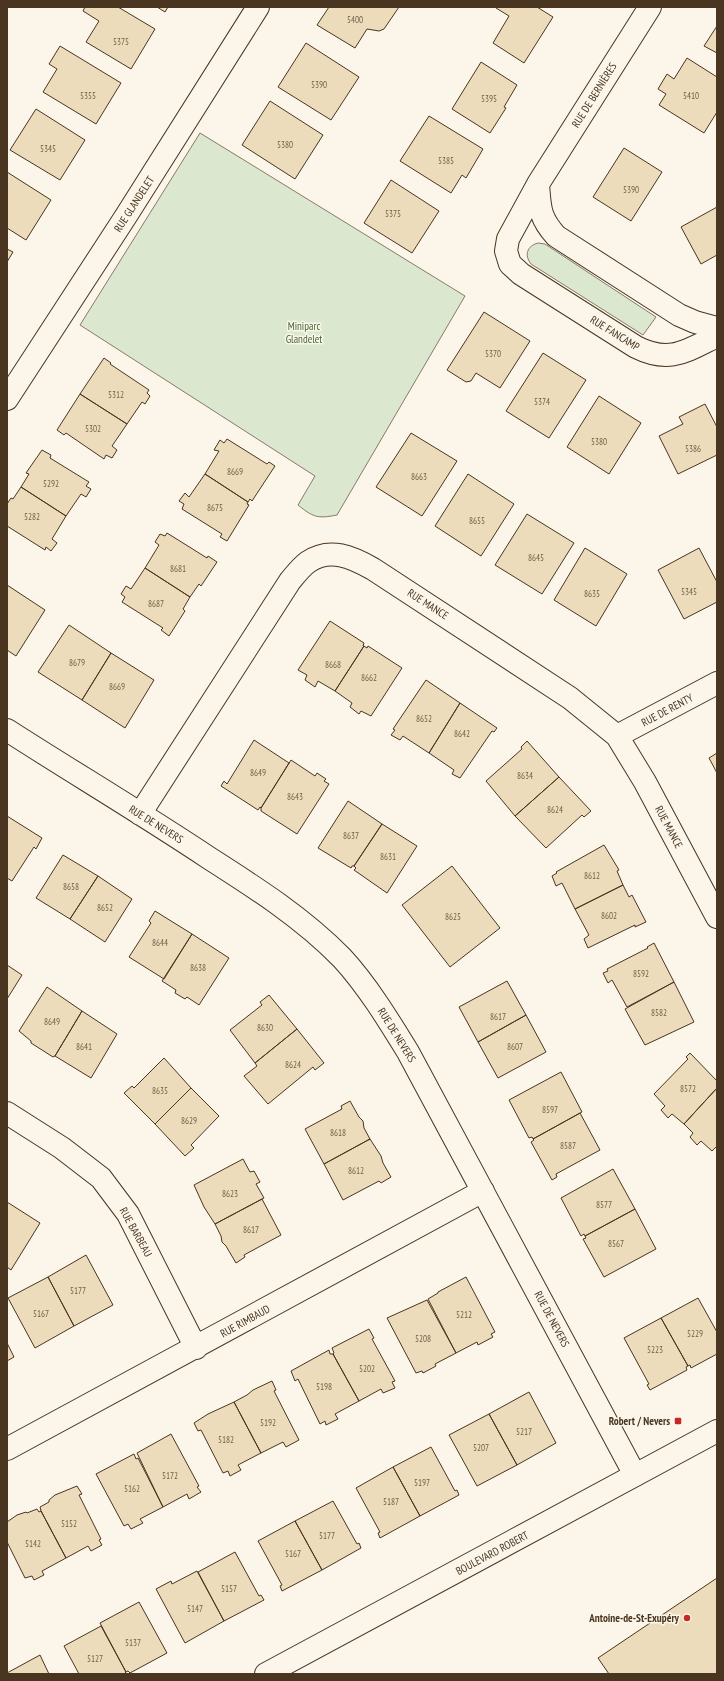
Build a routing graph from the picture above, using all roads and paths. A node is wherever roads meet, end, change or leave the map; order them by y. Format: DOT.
graph roads {
  1 [pos="258,7"];
  2 [pos="650,7"];
  3 [pos="538,184"];
  4 [pos="521,274"];
  5 [pos="717,328"];
  6 [pos="717,336"];
  7 [pos="7,399"];
  8 [pos="717,683"];
  9 [pos="7,730"];
  10 [pos="617,736"];
  11 [pos="140,814"];
  12 [pos="717,917"];
  13 [pos="7,1114"];
  14 [pos="483,1191"];
  15 [pos="196,1348"];
  16 [pos="717,1431"];
  17 [pos="7,1449"];
  18 [pos="635,1475"];
  19 [pos="266,1674"];
  1 -- 7 [label="street, RUE GLANDELET"];
  2 -- 3 [label="street, RUE DE BERNIÈRES"];
  3 -- 4 [label="street, RUE DE BERNIÈRES"];
  3 -- 5 [label="street"];
  4 -- 6 [label="street, RUE FANCAMP"];
  8 -- 10 [label="street, RUE DE RENTY"];
  9 -- 11 [label="street, RUE DE NEVERS"];
  10 -- 11 [label="street, RUE MANCE"];
  10 -- 12 [label="street, RUE MANCE"];
  11 -- 14 [label="street, RUE DE NEVERS"];
  13 -- 15 [label="street, RUE BARBEAU"];
  14 -- 15 [label="street, RUE RIMBAUD"];
  14 -- 18 [label="street, RUE DE NEVERS"];
  15 -- 17 [label="street, RUE RIMBAUD"];
  16 -- 18 [label="street, BOULEVARD ROBERT"];
  18 -- 19 [label="street, BOULEVARD ROBERT"];
}
